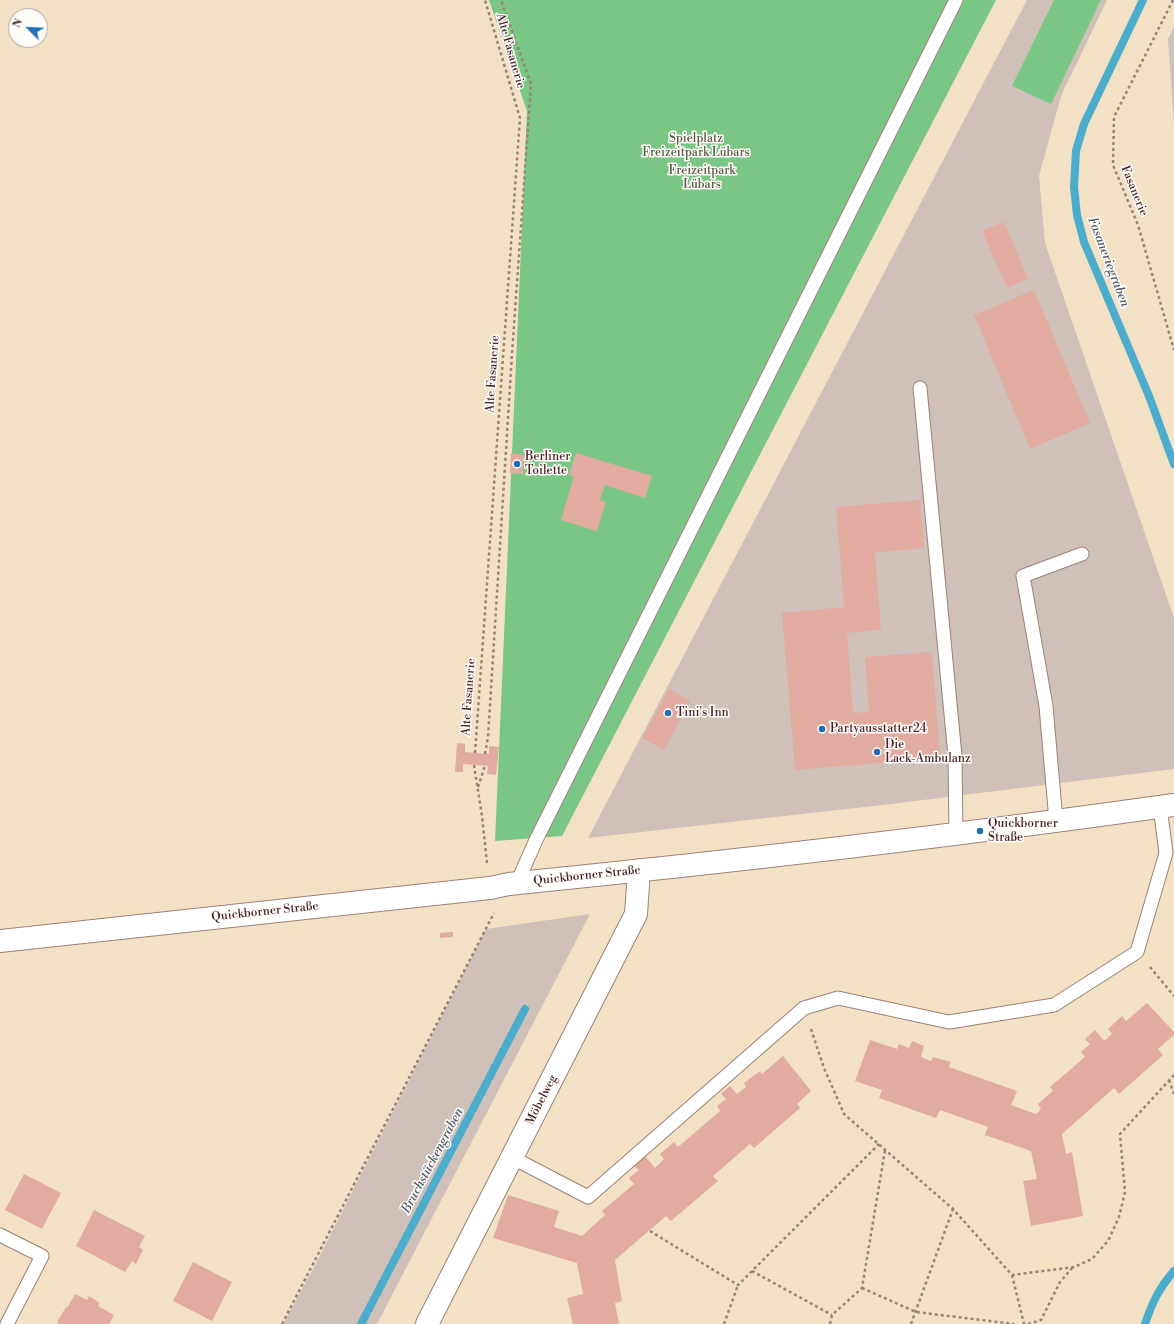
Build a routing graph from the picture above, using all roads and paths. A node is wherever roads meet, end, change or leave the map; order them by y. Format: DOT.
graph roads {
  1 [pos="485,0"];
  2 [pos="501,0"];
  3 [pos="956,0"];
  4 [pos="1173,0"];
  5 [pos="1174,350"];
  6 [pos="920,388"];
  7 [pos="1082,554"];
  8 [pos="474,753"];
  9 [pos="485,754"];
  10 [pos="474,765"];
  11 [pos="485,766"];
  12 [pos="478,788"];
  13 [pos="1167,806"];
  14 [pos="1056,821"];
  15 [pos="956,834"];
  16 [pos="486,856"];
  17 [pos="639,870"];
  18 [pos="513,884"];
  19 [pos="0,941"];
  20 [pos="1136,952"];
  21 [pos="1174,996"];
  22 [pos="804,1008"];
  23 [pos="1174,1075"];
  24 [pos="1169,1080"];
  25 [pos="1174,1094"];
  26 [pos="879,1144"];
  27 [pos="886,1150"];
  28 [pos="513,1158"];
  29 [pos="953,1209"];
  30 [pos="650,1230"];
  31 [pos="0,1235"];
  32 [pos="1074,1267"];
  33 [pos="752,1271"];
  34 [pos="1012,1275"];
  35 [pos="738,1285"];
  36 [pos="862,1288"];
  37 [pos="916,1312"];
  38 [pos="832,1315"];
  39 [pos="7,1324"];
  40 [pos="282,1324"];
  41 [pos="427,1324"];
  42 [pos="724,1324"];
  43 [pos="830,1324"];
  44 [pos="911,1324"];
  45 [pos="1014,1324"];
  46 [pos="1024,1324"];
  47 [pos="1028,1324"];
  1 -- 8 [label="path, Alte Fasanerie"];
  2 -- 9 [label="path"];
  3 -- 18 [label="lane"];
  4 -- 5 [label="path, Fasanerie"];
  6 -- 15 [label="lane"];
  7 -- 14 [label="lane"];
  10 -- 12 [label="path"];
  11 -- 12 [label="path"];
  12 -- 16 [label="path"];
  13 -- 14 [label="street, Quickborner Straße"];
  13 -- 20 [label="lane"];
  14 -- 15 [label="street, Quickborner Straße"];
  15 -- 17 [label="street, Quickborner Straße"];
  17 -- 18 [label="street, Quickborner Straße"];
  17 -- 28 [label="street, Möbelweg"];
  18 -- 19 [label="street, Quickborner Straße"];
  18 -- 40 [label="path"];
  20 -- 21 [label="path"];
  20 -- 22 [label="lane"];
  22 -- 26 [label="path"];
  22 -- 28 [label="lane"];
  23 -- 24 [label="path"];
  24 -- 25 [label="path"];
  24 -- 32 [label="path"];
  26 -- 27 [label="path"];
  26 -- 33 [label="path"];
  27 -- 29 [label="path"];
  27 -- 36 [label="path"];
  28 -- 41 [label="street, Möbelweg"];
  29 -- 34 [label="path"];
  29 -- 37 [label="path"];
  30 -- 35 [label="path"];
  31 -- 39 [label="lane"];
  32 -- 34 [label="path"];
  32 -- 47 [label="path"];
  33 -- 35 [label="path"];
  33 -- 38 [label="path"];
  34 -- 46 [label="path"];
  35 -- 42 [label="path"];
  36 -- 37 [label="path"];
  36 -- 38 [label="path"];
  37 -- 44 [label="path"];
  37 -- 45 [label="path"];
  38 -- 43 [label="path"];
}
